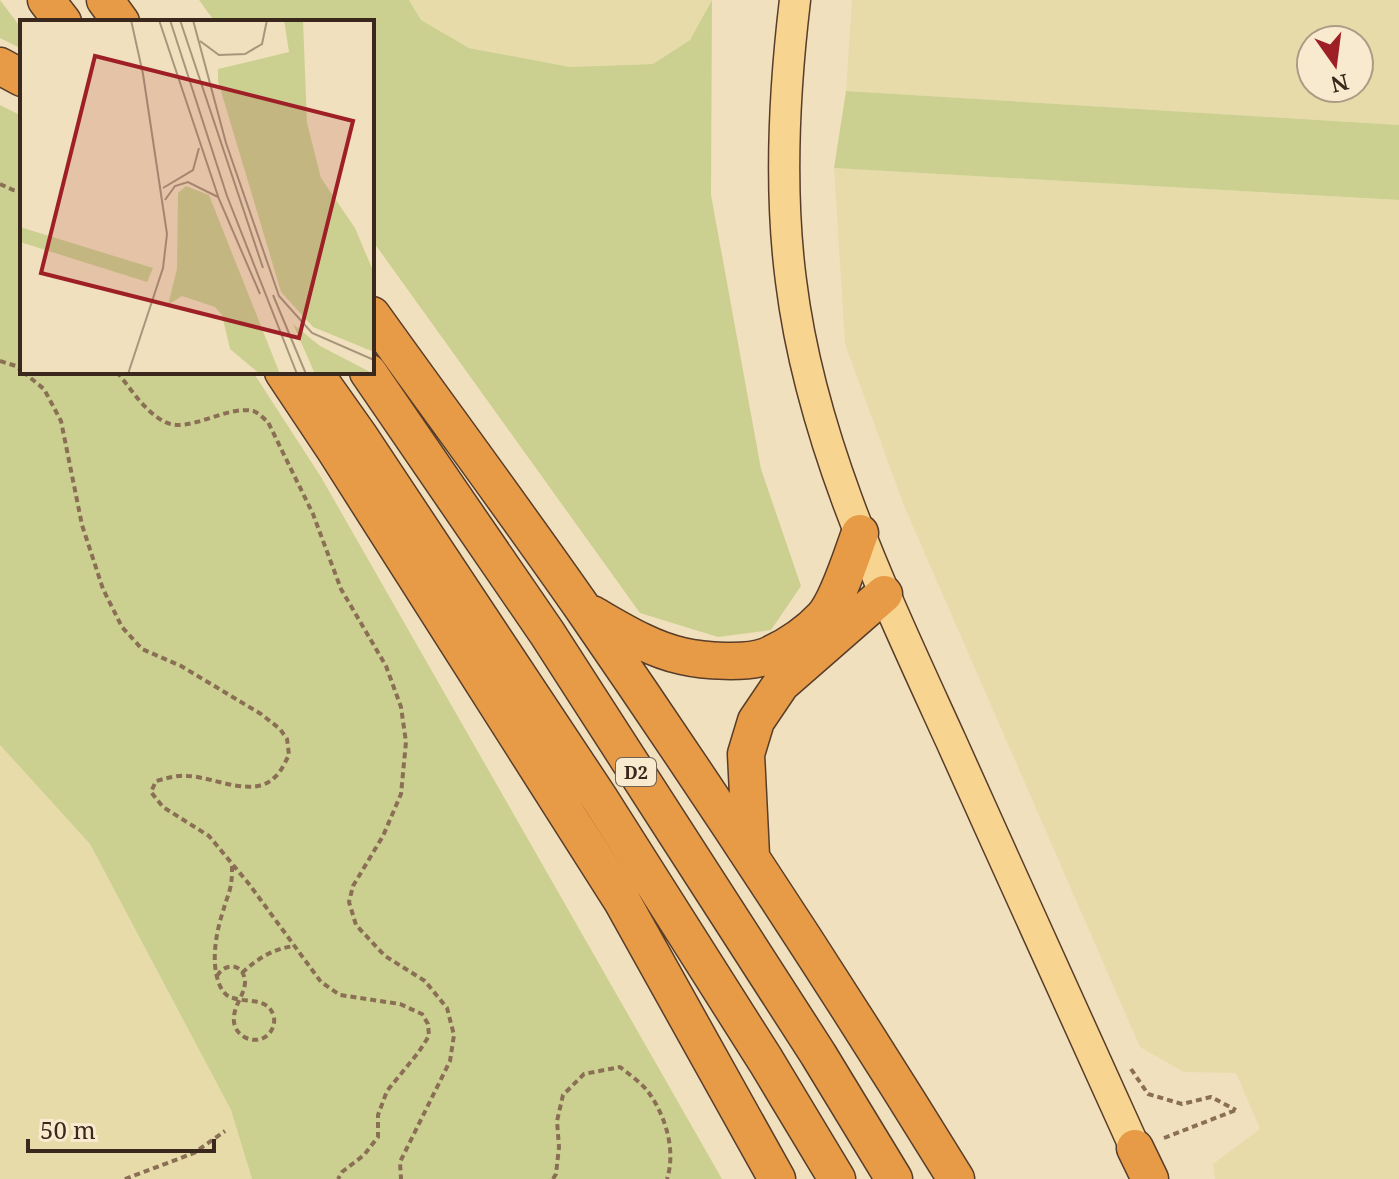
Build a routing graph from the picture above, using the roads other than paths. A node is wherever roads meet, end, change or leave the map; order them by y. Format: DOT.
graph roads {
  1 [pos="46,0"];
  2 [pos="105,0"];
  3 [pos="795,0"];
  4 [pos="61,20"];
  5 [pos="120,20"];
  6 [pos="0,66"];
  7 [pos="20,77"];
  8 [pos="374,318"];
  9 [pos="284,374"];
  10 [pos="315,374"];
  11 [pos="369,374"];
  12 [pos="860,533"];
  13 [pos="884,594"];
  14 [pos="583,609"];
  15 [pos="600,799"];
  16 [pos="751,856"];
  17 [pos="622,901"];
  18 [pos="1143,1164"];
  19 [pos="777,1179"];
  20 [pos="837,1179"];
  21 [pos="894,1179"];
  22 [pos="956,1179"];
  1 -- 4 [label="highway"];
  2 -- 5 [label="highway"];
  3 -- 12 [label="main road"];
  6 -- 7 [label="highway"];
  8 -- 14 [label="highway"];
  9 -- 17 [label="highway"];
  10 -- 15 [label="highway, D2"];
  11 -- 21 [label="highway, D2"];
  12 -- 13 [label="main road"];
  12 -- 14 [label="highway"];
  13 -- 16 [label="highway"];
  13 -- 18 [label="main road"];
  14 -- 16 [label="highway"];
  15 -- 17 [label="highway"];
  15 -- 20 [label="highway, D2"];
  16 -- 22 [label="highway"];
  17 -- 19 [label="highway"];
}
